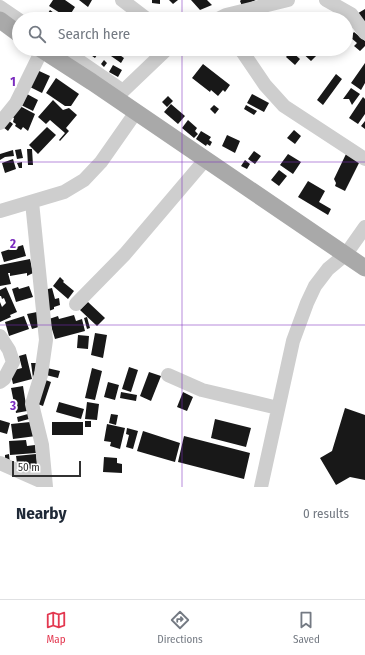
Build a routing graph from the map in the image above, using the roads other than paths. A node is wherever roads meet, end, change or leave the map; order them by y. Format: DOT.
graph roads {
  1 [pos="122,0"];
  2 [pos="288,0"];
  3 [pos="326,0"];
  4 [pos="0,7"];
  5 [pos="138,12"];
  6 [pos="238,12"];
  7 [pos="347,12"];
  8 [pos="12,15"];
  9 [pos="353,17"];
  10 [pos="0,20"];
  11 [pos="12,29"];
  12 [pos="365,33"];
  13 [pos="38,56"];
  14 [pos="52,56"];
  15 [pos="72,56"];
  16 [pos="160,56"];
  17 [pos="245,56"];
  18 [pos="136,112"];
  19 [pos="0,123"];
  20 [pos="365,159"];
  21 [pos="205,160"];
  22 [pos="32,202"];
  23 [pos="0,211"];
  24 [pos="365,227"];
  25 [pos="346,254"];
  26 [pos="365,268"];
  27 [pos="76,304"];
  28 [pos="0,336"];
  29 [pos="168,375"];
  30 [pos="0,382"];
  31 [pos="278,408"];
  32 [pos="0,463"];
  33 [pos="45,485"];
  34 [pos="261,487"];
  1 -- 5 [label="street"];
  2 -- 6 [label="street"];
  3 -- 7 [label="street"];
  4 -- 8 [label="street"];
  9 -- 12 [label="street"];
  10 -- 11 [label="main road"];
  13 -- 19 [label="street"];
  14 -- 18 [label="main road"];
  15 -- 16 [label="street"];
  17 -- 20 [label="street"];
  18 -- 21 [label="main road"];
  18 -- 22 [label="street"];
  21 -- 25 [label="main road"];
  21 -- 27 [label="street"];
  22 -- 23 [label="street"];
  22 -- 33 [label="street"];
  24 -- 25 [label="street"];
  25 -- 26 [label="main road"];
  25 -- 31 [label="street"];
  28 -- 30 [label="street"];
  29 -- 31 [label="street"];
  31 -- 34 [label="street"];
  32 -- 33 [label="street"];
}
